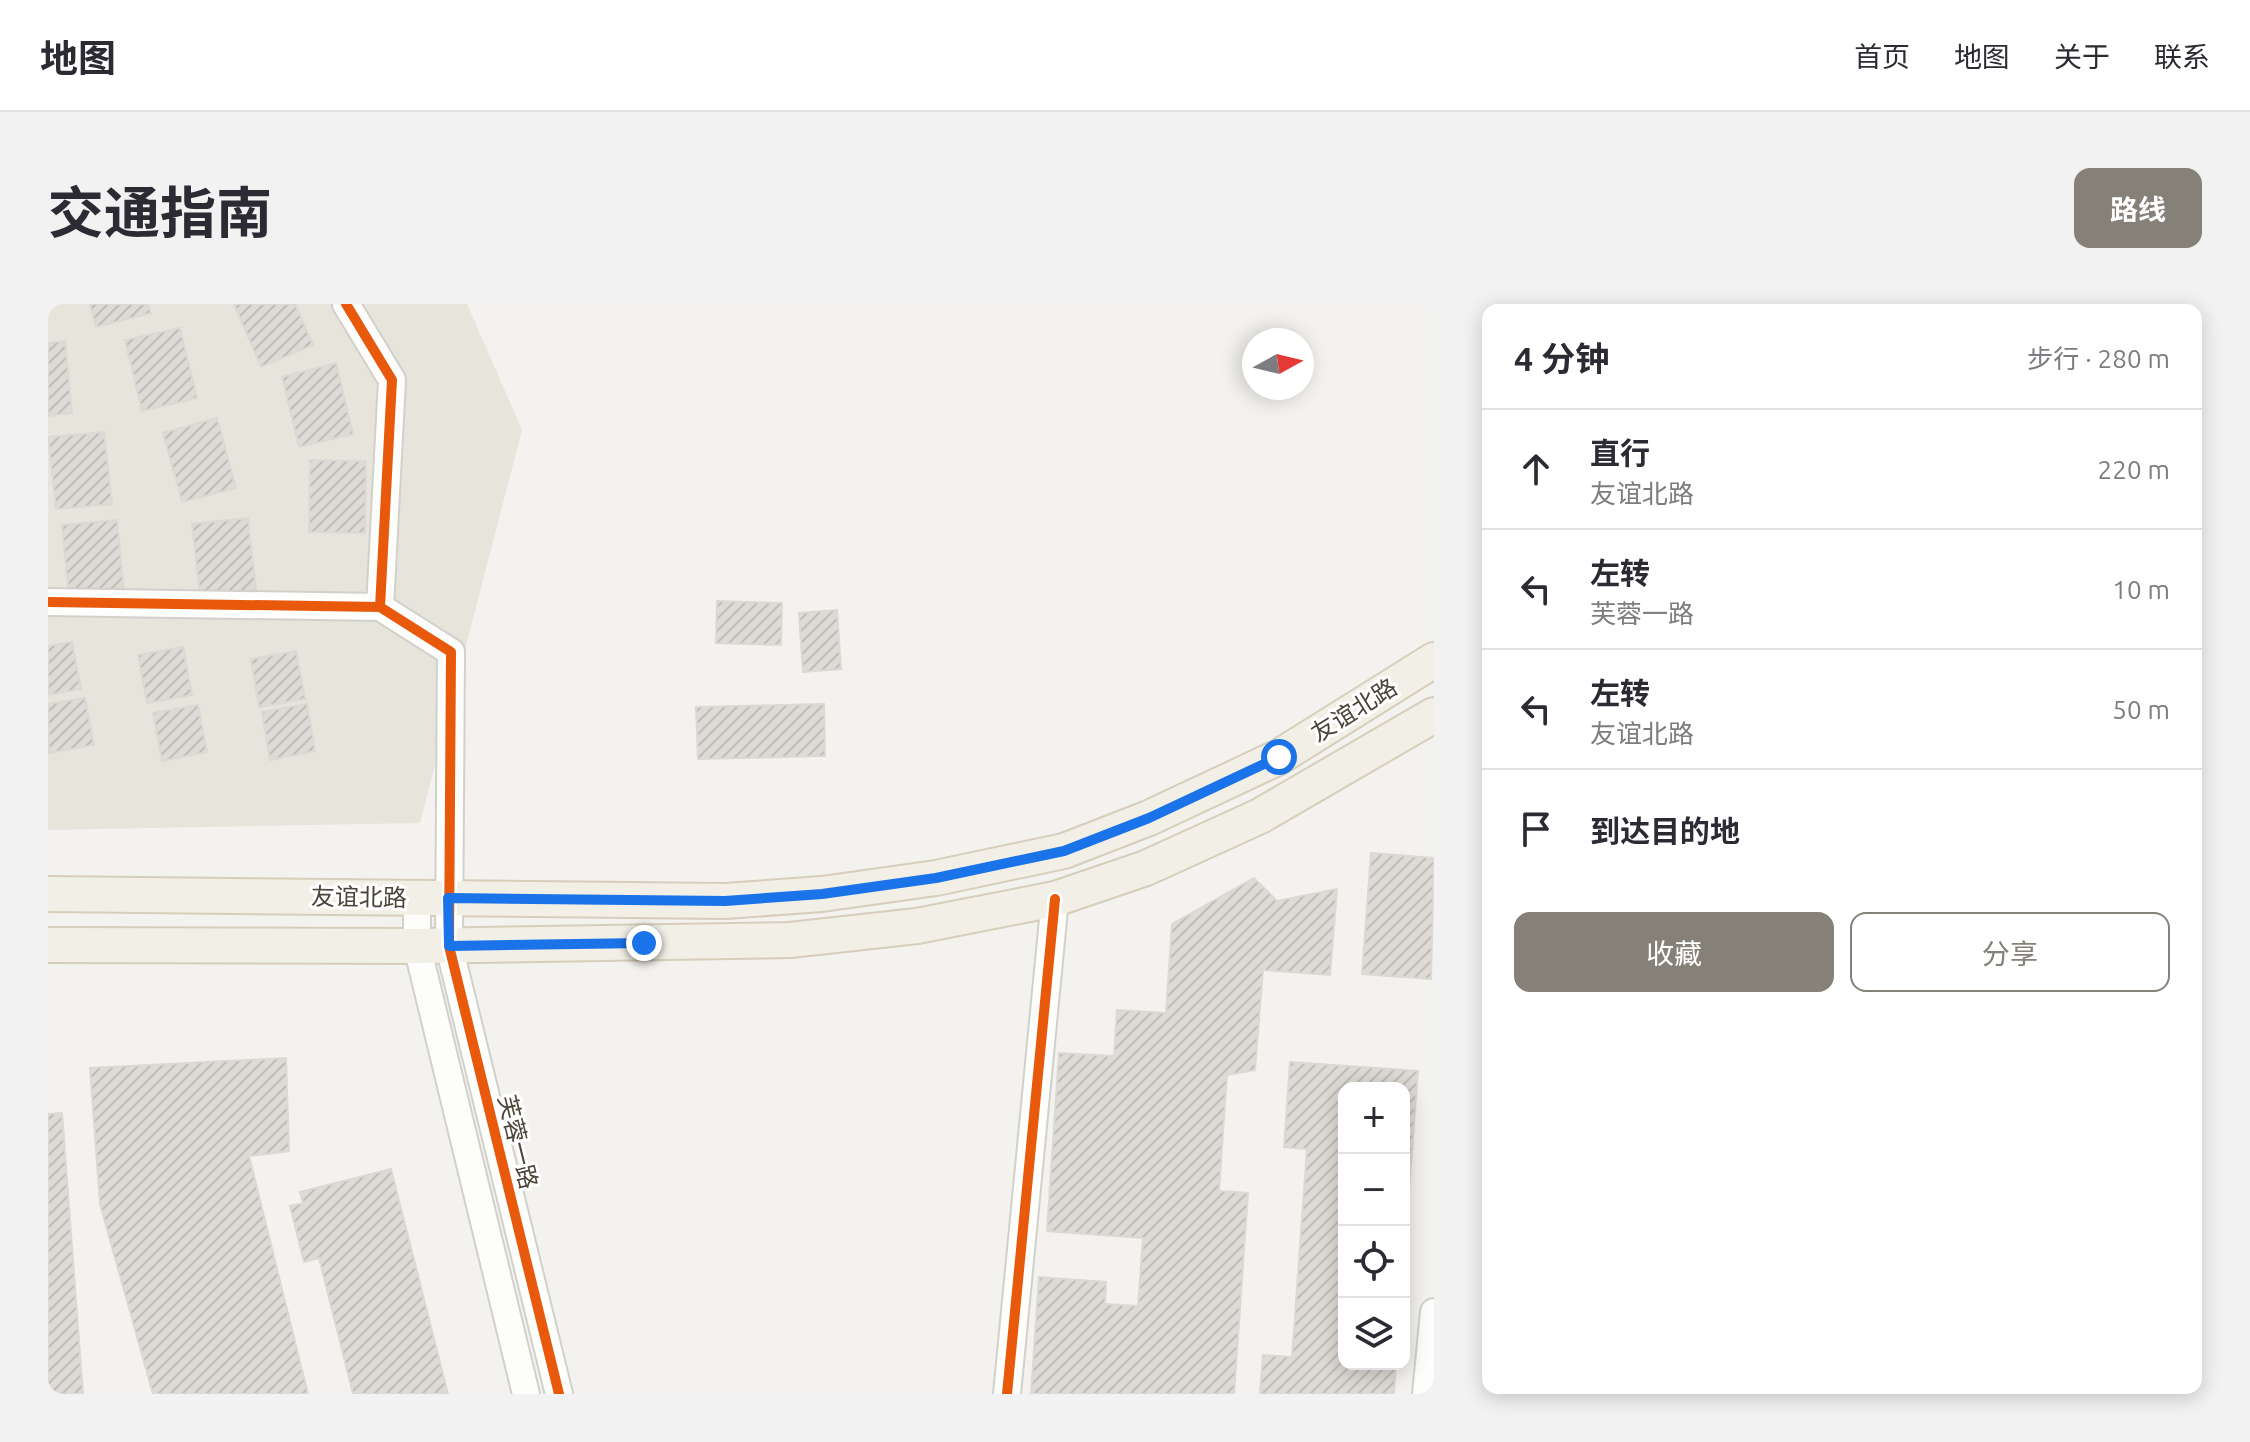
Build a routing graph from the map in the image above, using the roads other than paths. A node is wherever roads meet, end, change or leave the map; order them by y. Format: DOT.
graph roads {
  1 [pos="346,304"];
  2 [pos="48,602"];
  3 [pos="380,607"];
  4 [pos="1434,660"];
  5 [pos="1434,715"];
  6 [pos="48,894"];
  7 [pos="432,898"];
  8 [pos="1055,899"];
  9 [pos="48,945"];
  10 [pos="433,946"];
  11 [pos="1434,1312"];
  12 [pos="526,1394"];
  13 [pos="559,1394"];
  14 [pos="1007,1394"];
  15 [pos="1426,1394"];
  1 -- 3 [label="street"];
  2 -- 3 [label="street"];
  3 -- 7 [label="street, 芙蓉一路"];
  4 -- 7 [label="main road, 友谊北路"];
  5 -- 8 [label="main road, 友谊北路"];
  6 -- 7 [label="main road, 友谊北路"];
  7 -- 10 [label="street, 芙蓉一路"];
  8 -- 10 [label="main road, 友谊北路"];
  8 -- 14 [label="street"];
  9 -- 10 [label="main road, 友谊北路"];
  10 -- 12 [label="street, 芙蓉一路"];
  10 -- 13 [label="street, 芙蓉一路"];
  11 -- 15 [label="street"];
}
